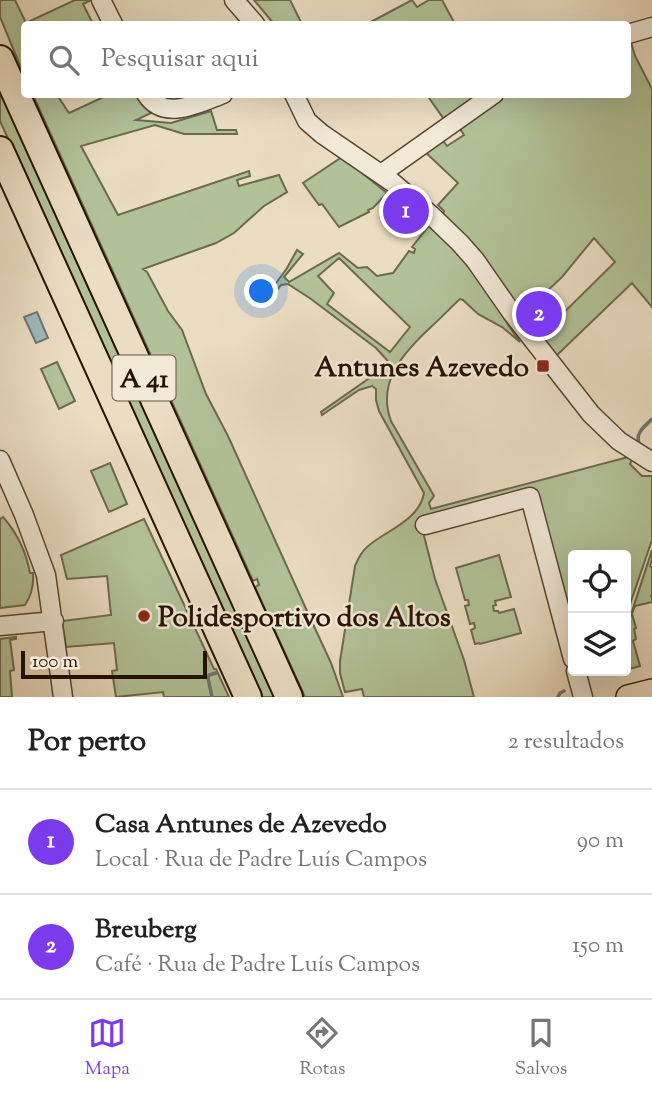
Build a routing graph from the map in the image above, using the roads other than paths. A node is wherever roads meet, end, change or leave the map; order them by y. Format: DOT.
graph roads {
  1 [pos="101,0"];
  2 [pos="234,0"];
  3 [pos="112,21"];
  4 [pos="252,21"];
  5 [pos="651,27"];
  6 [pos="631,33"];
  7 [pos="0,59"];
  8 [pos="150,98"];
  9 [pos="210,98"];
  10 [pos="296,98"];
  11 [pos="488,98"];
  12 [pos="0,150"];
  13 [pos="381,174"];
  14 [pos="0,460"];
  15 [pos="652,462"];
  16 [pos="425,524"];
  17 [pos="54,621"];
  18 [pos="0,626"];
  19 [pos="568,641"];
  20 [pos="577,676"];
  21 [pos="652,691"];
  22 [pos="63,697"];
  23 [pos="248,697"];
  24 [pos="289,697"];
  25 [pos="583,697"];
  26 [pos="628,697"];
  1 -- 3 [label="street"];
  2 -- 4 [label="street"];
  5 -- 6 [label="street"];
  7 -- 24 [label="highway, A 41"];
  8 -- 9 [label="street"];
  10 -- 13 [label="street"];
  11 -- 13 [label="street"];
  12 -- 23 [label="highway, A 41"];
  13 -- 15 [label="street"];
  14 -- 17 [label="street"];
  16 -- 19 [label="street"];
  17 -- 18 [label="street"];
  17 -- 22 [label="street"];
  20 -- 25 [label="street"];
  21 -- 26 [label="main road"];
}
